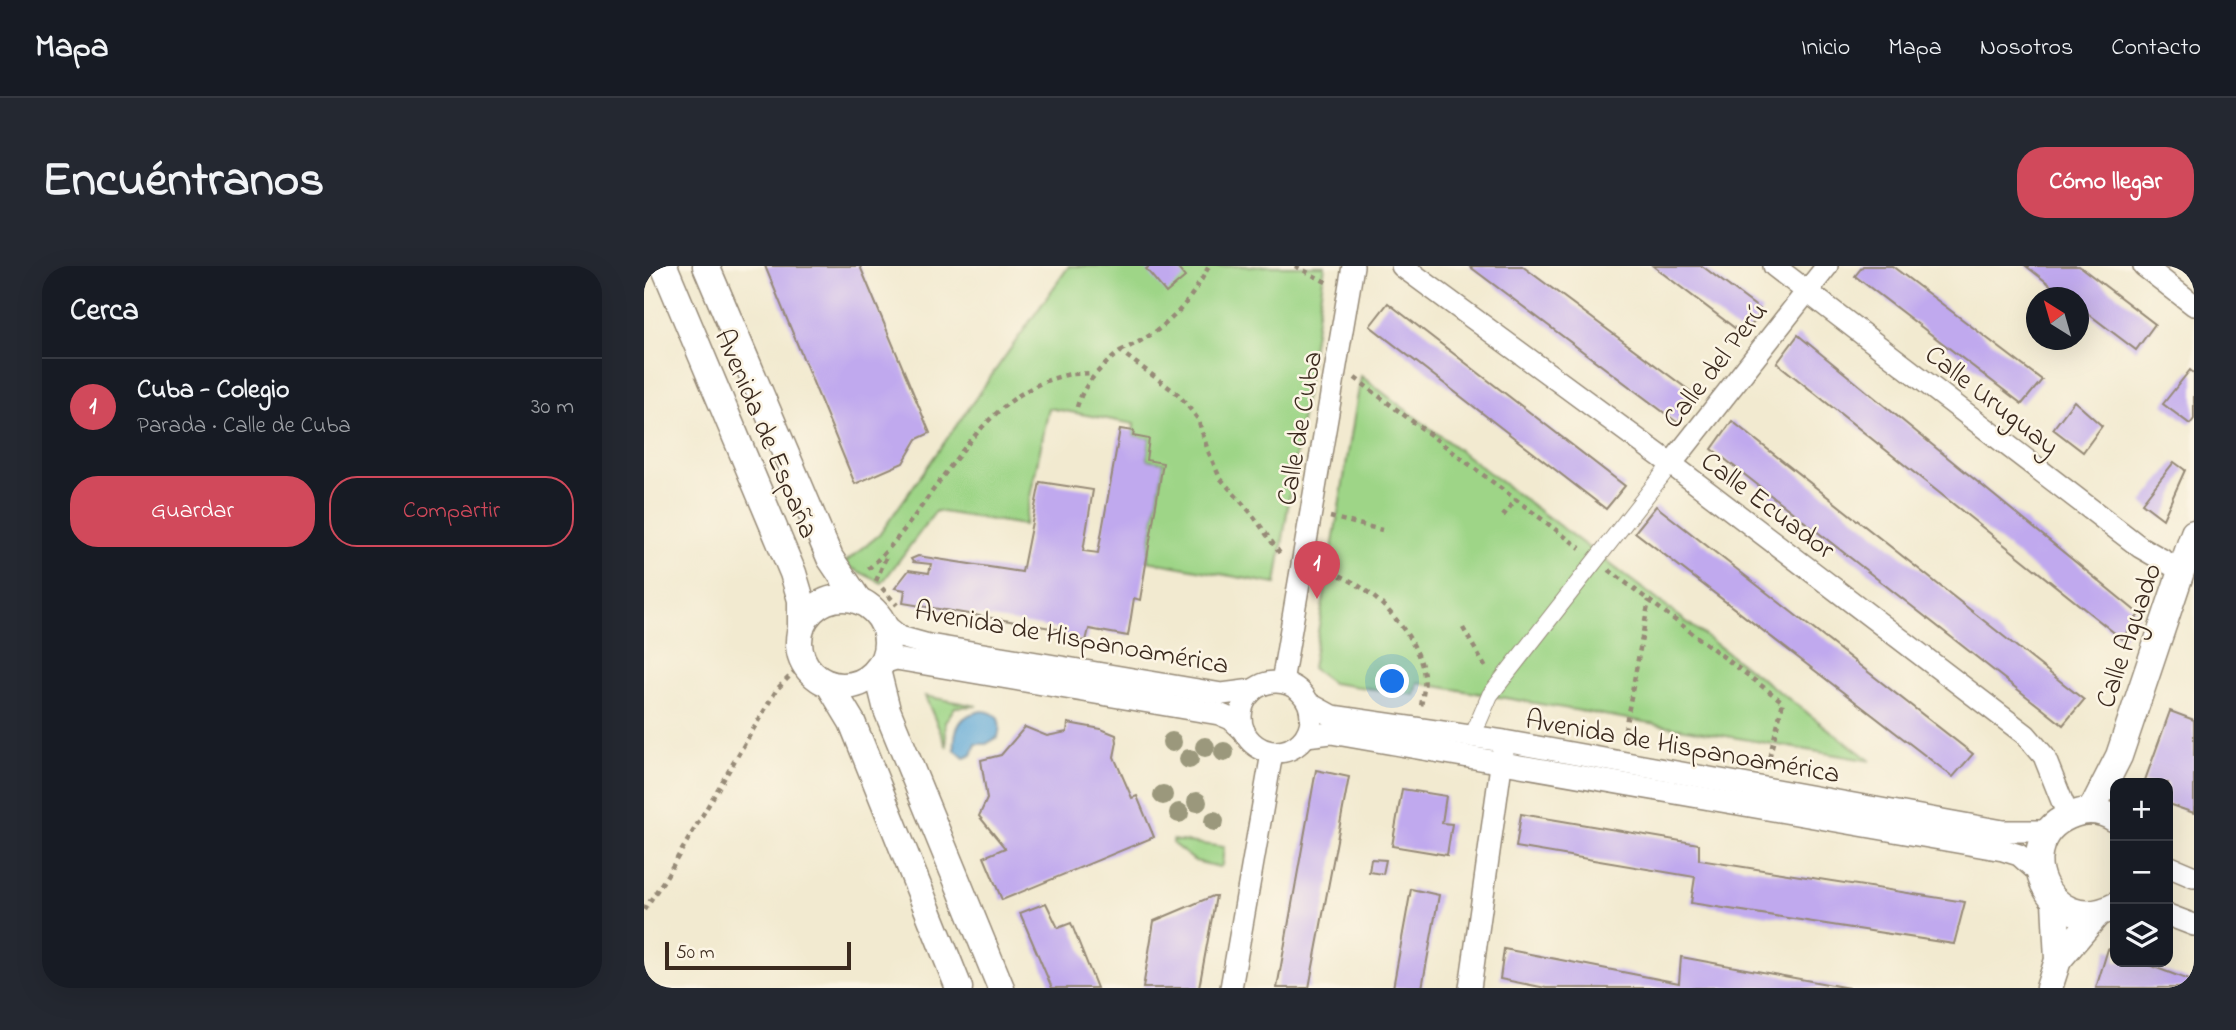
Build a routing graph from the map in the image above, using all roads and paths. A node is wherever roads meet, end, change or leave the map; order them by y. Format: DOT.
graph roads {
  1 [pos="664,266"];
  2 [pos="706,266"];
  3 [pos="1209,266"];
  4 [pos="1295,266"];
  5 [pos="1353,266"];
  6 [pos="1402,266"];
  7 [pos="1774,266"];
  8 [pos="1827,266"];
  9 [pos="2144,266"];
  10 [pos="1350,288"];
  11 [pos="1807,291"];
  12 [pos="2194,305"];
  13 [pos="1120,351"];
  14 [pos="1094,373"];
  15 [pos="1077,407"];
  16 [pos="1671,464"];
  17 [pos="1516,499"];
  18 [pos="1312,514"];
  19 [pos="1503,516"];
  20 [pos="1381,530"];
  21 [pos="2194,533"];
  22 [pos="888,551"];
  23 [pos="1303,563"];
  24 [pos="2182,571"];
  25 [pos="854,593"];
  26 [pos="1649,600"];
  27 [pos="893,617"];
  28 [pos="801,626"];
  29 [pos="1463,628"];
  30 [pos="803,663"];
  31 [pos="880,667"];
  32 [pos="1282,682"];
  33 [pos="828,684"];
  34 [pos="1496,687"];
  35 [pos="1253,690"];
  36 [pos="1310,704"];
  37 [pos="1418,729"];
  38 [pos="1244,731"];
  39 [pos="1306,736"];
  40 [pos="1472,737"];
  41 [pos="1504,741"];
  42 [pos="1272,753"];
  43 [pos="2119,756"];
  44 [pos="1619,762"];
  45 [pos="1502,763"];
  46 [pos="2118,778"];
  47 [pos="2081,819"];
  48 [pos="2173,868"];
  49 [pos="2038,872"];
  50 [pos="2194,877"];
  51 [pos="2055,901"];
  52 [pos="2107,909"];
  53 [pos="644,910"];
  54 [pos="2173,917"];
  55 [pos="2194,925"];
  56 [pos="2057,960"];
  57 [pos="959,988"];
  58 [pos="1001,988"];
  59 [pos="1231,988"];
  60 [pos="1470,988"];
  61 [pos="2049,988"];
  1 -- 28 [label="street, Avenida de España"];
  2 -- 25 [label="street, Avenida de España"];
  3 -- 13 [label="path"];
  4 -- 10 [label="path"];
  5 -- 10 [label="street, Calle de Cuba"];
  6 -- 16 [label="street, Calle Ecuador"];
  7 -- 11 [label="street, Calle Uruguay"];
  8 -- 11 [label="street, Calle del Perú"];
  9 -- 12 [label="street"];
  10 -- 18 [label="street, Calle de Cuba"];
  11 -- 16 [label="street, Calle del Perú"];
  11 -- 24 [label="street, Calle Uruguay"];
  13 -- 14 [label="path"];
  13 -- 23 [label="path"];
  14 -- 15 [label="path"];
  14 -- 22 [label="path"];
  16 -- 34 [label="street"];
  16 -- 47 [label="street, Calle Ecuador"];
  17 -- 19 [label="path"];
  18 -- 20 [label="path"];
  18 -- 23 [label="street, Calle de Cuba"];
  21 -- 24 [label="street, Calle Aguado"];
  22 -- 25 [label="path"];
  22 -- 27 [label="path"];
  23 -- 32 [label="street, Calle de Cuba"];
  23 -- 37 [label="path"];
  24 -- 43 [label="street, Calle Aguado"];
  25 -- 27 [label="street"];
  25 -- 28 [label="street"];
  26 -- 44 [label="path"];
  27 -- 31 [label="street"];
  27 -- 35 [label="street, Avenida de Hispanoamérica"];
  28 -- 30 [label="street"];
  29 -- 34 [label="path"];
  30 -- 33 [label="street"];
  30 -- 53 [label="path"];
  31 -- 33 [label="street"];
  31 -- 38 [label="street, Avenida de Hispanoamérica"];
  31 -- 58 [label="street"];
  32 -- 35 [label="street"];
  32 -- 36 [label="street"];
  33 -- 57 [label="street"];
  34 -- 40 [label="street"];
  35 -- 38 [label="street"];
  36 -- 37 [label="street, Avenida de Hispanoamérica"];
  36 -- 39 [label="street"];
  37 -- 40 [label="street, Avenida de Hispanoamérica"];
  38 -- 42 [label="street"];
  39 -- 42 [label="street"];
  39 -- 45 [label="street, Avenida de Hispanoamérica"];
  40 -- 41 [label="street, Avenida de Hispanoamérica"];
  41 -- 44 [label="street, Avenida de Hispanoamérica"];
  41 -- 45 [label="street"];
  42 -- 59 [label="street"];
  43 -- 46 [label="street, Calle Aguado"];
  43 -- 47 [label="street, Calle Aguado"];
  44 -- 47 [label="street, Avenida de Hispanoamérica"];
  45 -- 49 [label="street, Avenida de Hispanoamérica"];
  45 -- 60 [label="street"];
  47 -- 49 [label="street, Calle Aguado"];
  48 -- 50 [label="street"];
  49 -- 51 [label="street"];
  51 -- 52 [label="street"];
  51 -- 56 [label="street"];
  52 -- 56 [label="street"];
  54 -- 55 [label="street"];
  56 -- 61 [label="street"];
}
